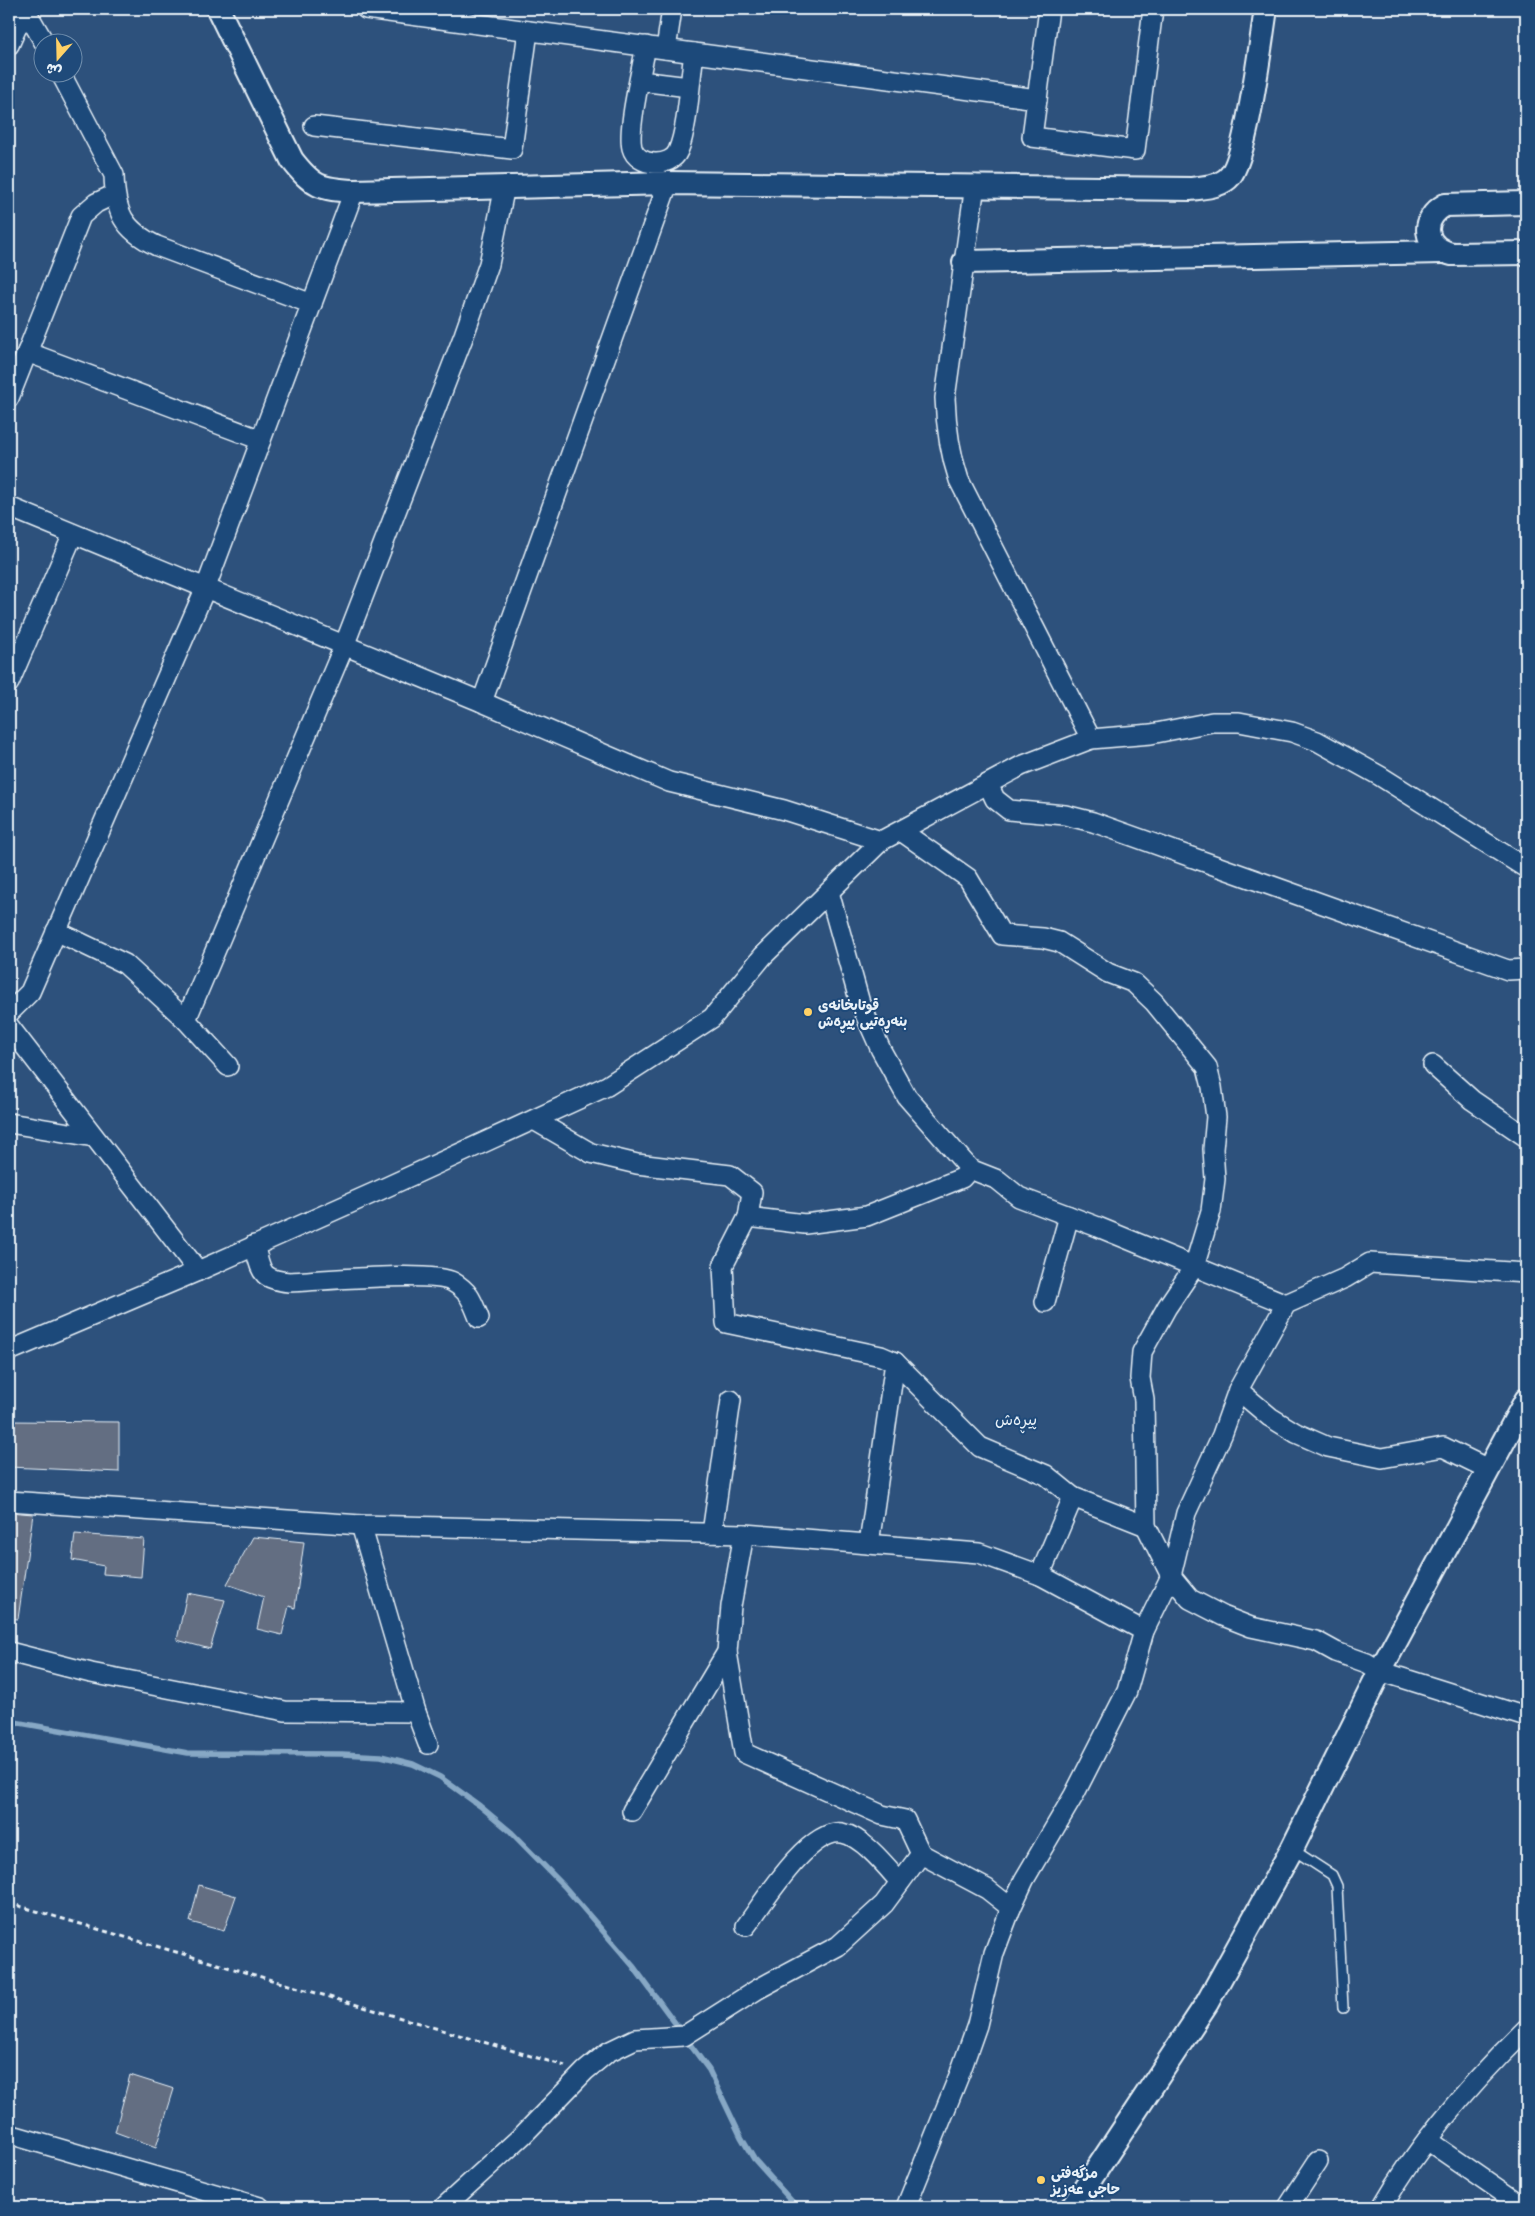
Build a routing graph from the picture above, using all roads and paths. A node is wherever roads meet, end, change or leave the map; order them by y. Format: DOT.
graph roads {
  1 [pos="218,9"];
  2 [pos="366,9"];
  3 [pos="672,9"];
  4 [pos="1049,9"];
  5 [pos="1154,9"];
  6 [pos="1266,9"];
  7 [pos="528,31"];
  8 [pos="38,32"];
  9 [pos="9,45"];
  10 [pos="646,46"];
  11 [pos="666,49"];
  12 [pos="694,53"];
  13 [pos="640,81"];
  14 [pos="65,82"];
  15 [pos="689,87"];
  16 [pos="1037,99"];
  17 [pos="314,126"];
  18 [pos="668,183"];
  19 [pos="505,186"];
  20 [pos="975,186"];
  21 [pos="354,191"];
  22 [pos="115,194"];
  23 [pos="1526,203"];
  24 [pos="1442,252"];
  25 [pos="1526,253"];
  26 [pos="964,262"];
  27 [pos="312,304"];
  28 [pos="27,352"];
  29 [pos="9,398"];
  30 [pos="261,440"];
  31 [pos="9,507"];
  32 [pos="73,534"];
  33 [pos="206,587"];
  34 [pos="344,646"];
  35 [pos="9,683"];
  36 [pos="482,702"];
  37 [pos="1091,739"];
  38 [pos="988,784"];
  39 [pos="900,831"];
  40 [pos="881,841"];
  41 [pos="1526,868"];
  42 [pos="829,892"];
  43 [pos="56,931"];
  44 [pos="1526,969"];
  45 [pos="9,1013"];
  46 [pos="186,1020"];
  47 [pos="9,1026"];
  48 [pos="1433,1065"];
  49 [pos="228,1066"];
  50 [pos="534,1120"];
  51 [pos="9,1123"];
  52 [pos="94,1137"];
  53 [pos="1526,1137"];
  54 [pos="970,1169"];
  55 [pos="1069,1216"];
  56 [pos="748,1217"];
  57 [pos="254,1245"];
  58 [pos="1194,1267"];
  59 [pos="198,1271"];
  60 [pos="1526,1273"];
  61 [pos="1045,1302"];
  62 [pos="1286,1304"];
  63 [pos="479,1318"];
  64 [pos="9,1351"];
  65 [pos="895,1362"];
  66 [pos="1238,1390"];
  67 [pos="731,1400"];
  68 [pos="1526,1400"];
  69 [pos="1488,1469"];
  70 [pos="1074,1497"];
  71 [pos="9,1501"];
  72 [pos="360,1525"];
  73 [pos="1146,1526"];
  74 [pos="712,1533"];
  75 [pos="744,1534"];
  76 [pos="869,1544"];
  77 [pos="1040,1575"];
  78 [pos="1170,1576"];
  79 [pos="1144,1631"];
  80 [pos="9,1652"];
  81 [pos="726,1652"];
  82 [pos="1380,1672"];
  83 [pos="416,1712"];
  84 [pos="1526,1717"];
  85 [pos="428,1744"];
  86 [pos="632,1811"];
  87 [pos="1292,1849"];
  88 [pos="921,1854"];
  89 [pos="900,1882"];
  90 [pos="9,1903"];
  91 [pos="1011,1908"];
  92 [pos="746,1926"];
  93 [pos="1343,2008"];
  94 [pos="1526,2029"];
  95 [pos="585,2071"];
  96 [pos="9,2134"];
  97 [pos="1427,2140"];
  98 [pos="1318,2161"];
  99 [pos="260,2207"];
  100 [pos="444,2207"];
  101 [pos="906,2207"];
  102 [pos="1072,2207"];
  103 [pos="1288,2207"];
  104 [pos="1382,2207"];
  105 [pos="1524,2207"];
  1 -- 21 [label="street"];
  2 -- 7 [label="street"];
  3 -- 11 [label="street"];
  4 -- 16 [label="street"];
  5 -- 16 [label="street"];
  6 -- 20 [label="street"];
  7 -- 10 [label="street"];
  7 -- 17 [label="street"];
  8 -- 9 [label="street"];
  10 -- 11 [label="street"];
  10 -- 13 [label="street"];
  11 -- 12 [label="street"];
  12 -- 15 [label="street"];
  12 -- 16 [label="street"];
  13 -- 15 [label="street"];
  13 -- 15 [label="street"];
  14 -- 22 [label="street"];
  18 -- 19 [label="street"];
  18 -- 20 [label="street"];
  18 -- 36 [label="street"];
  19 -- 21 [label="street"];
  19 -- 34 [label="street"];
  20 -- 26 [label="street"];
  21 -- 27 [label="street"];
  22 -- 27 [label="street"];
  22 -- 28 [label="street"];
  23 -- 24 [label="street"];
  24 -- 25 [label="street"];
  24 -- 26 [label="street"];
  26 -- 37 [label="street"];
  27 -- 30 [label="street"];
  28 -- 29 [label="street"];
  28 -- 30 [label="street"];
  30 -- 33 [label="street"];
  31 -- 32 [label="street"];
  32 -- 33 [label="street"];
  32 -- 35 [label="street"];
  33 -- 34 [label="street"];
  33 -- 43 [label="street"];
  34 -- 36 [label="street"];
  34 -- 46 [label="street"];
  36 -- 40 [label="street"];
  37 -- 38 [label="street"];
  37 -- 41 [label="street"];
  38 -- 39 [label="street"];
  38 -- 44 [label="street"];
  39 -- 40 [label="street"];
  39 -- 58 [label="street"];
  40 -- 42 [label="street"];
  42 -- 50 [label="street"];
  42 -- 54 [label="street"];
  43 -- 45 [label="street"];
  43 -- 46 [label="street"];
  46 -- 49 [label="street"];
  47 -- 52 [label="street"];
  48 -- 53 [label="street"];
  50 -- 56 [label="street"];
  50 -- 57 [label="street"];
  51 -- 52 [label="street"];
  52 -- 59 [label="street"];
  54 -- 55 [label="street"];
  54 -- 56 [label="street"];
  55 -- 58 [label="street"];
  55 -- 61 [label="street"];
  56 -- 65 [label="street"];
  57 -- 59 [label="street"];
  57 -- 63 [label="street"];
  58 -- 62 [label="street"];
  58 -- 73 [label="street"];
  59 -- 64 [label="street"];
  60 -- 62 [label="street"];
  62 -- 66 [label="street"];
  65 -- 70 [label="street"];
  65 -- 76 [label="street"];
  66 -- 69 [label="street"];
  66 -- 78 [label="street"];
  67 -- 74 [label="street"];
  68 -- 69 [label="street"];
  69 -- 82 [label="street"];
  70 -- 73 [label="street"];
  70 -- 77 [label="street"];
  71 -- 72 [label="street"];
  72 -- 74 [label="street"];
  72 -- 83 [label="street"];
  73 -- 78 [label="street"];
  74 -- 75 [label="street"];
  75 -- 76 [label="street"];
  75 -- 81 [label="street"];
  76 -- 77 [label="street"];
  77 -- 79 [label="street"];
  78 -- 79 [label="street"];
  78 -- 82 [label="street"];
  79 -- 91 [label="street"];
  80 -- 83 [label="street"];
  81 -- 86 [label="street"];
  81 -- 88 [label="street"];
  82 -- 84 [label="street"];
  82 -- 87 [label="street"];
  83 -- 85 [label="street"];
  87 -- 93 [label="lane"];
  87 -- 102 [label="street"];
  88 -- 89 [label="street"];
  88 -- 91 [label="street"];
  89 -- 92 [label="street"];
  89 -- 95 [label="street"];
  90 -- 95 [label="path"];
  91 -- 101 [label="street"];
  94 -- 97 [label="street"];
  95 -- 100 [label="street"];
  96 -- 99 [label="street"];
  97 -- 104 [label="street"];
  97 -- 105 [label="street"];
  98 -- 103 [label="street"];
}
